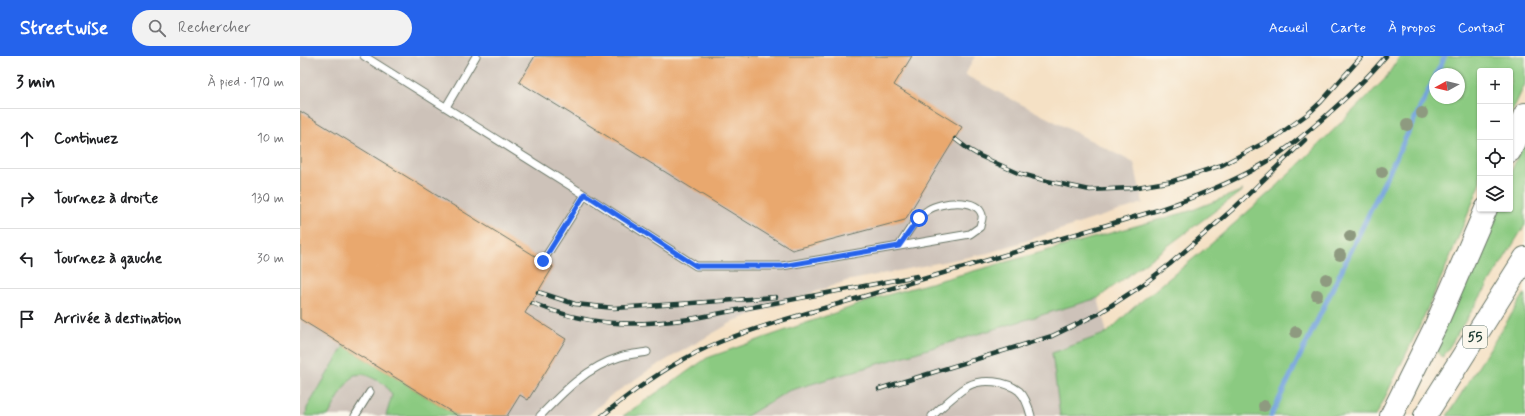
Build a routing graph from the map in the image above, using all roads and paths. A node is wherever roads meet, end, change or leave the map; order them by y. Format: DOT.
graph roads {
  1 [pos="364,56"];
  2 [pos="474,57"];
  3 [pos="446,107"];
  4 [pos="1525,114"];
  5 [pos="1513,144"];
  6 [pos="585,194"];
  7 [pos="1485,212"];
  8 [pos="899,246"];
  9 [pos="1525,258"];
  10 [pos="543,261"];
  11 [pos="647,352"];
  12 [pos="370,392"];
  13 [pos="355,416"];
  14 [pos="540,416"];
  15 [pos="932,416"];
  16 [pos="1031,416"];
  17 [pos="1391,416"];
  18 [pos="1425,416"];
  1 -- 3 [label="lane"];
  2 -- 3 [label="lane"];
  3 -- 6 [label="lane"];
  4 -- 5 [label="highway"];
  6 -- 8 [label="lane"];
  6 -- 10 [label="lane"];
  7 -- 17 [label="highway"];
  8 -- 8 [label="lane"];
  9 -- 18 [label="highway, 55"];
  11 -- 14 [label="lane"];
  12 -- 13 [label="lane"];
  15 -- 16 [label="lane"];
}
